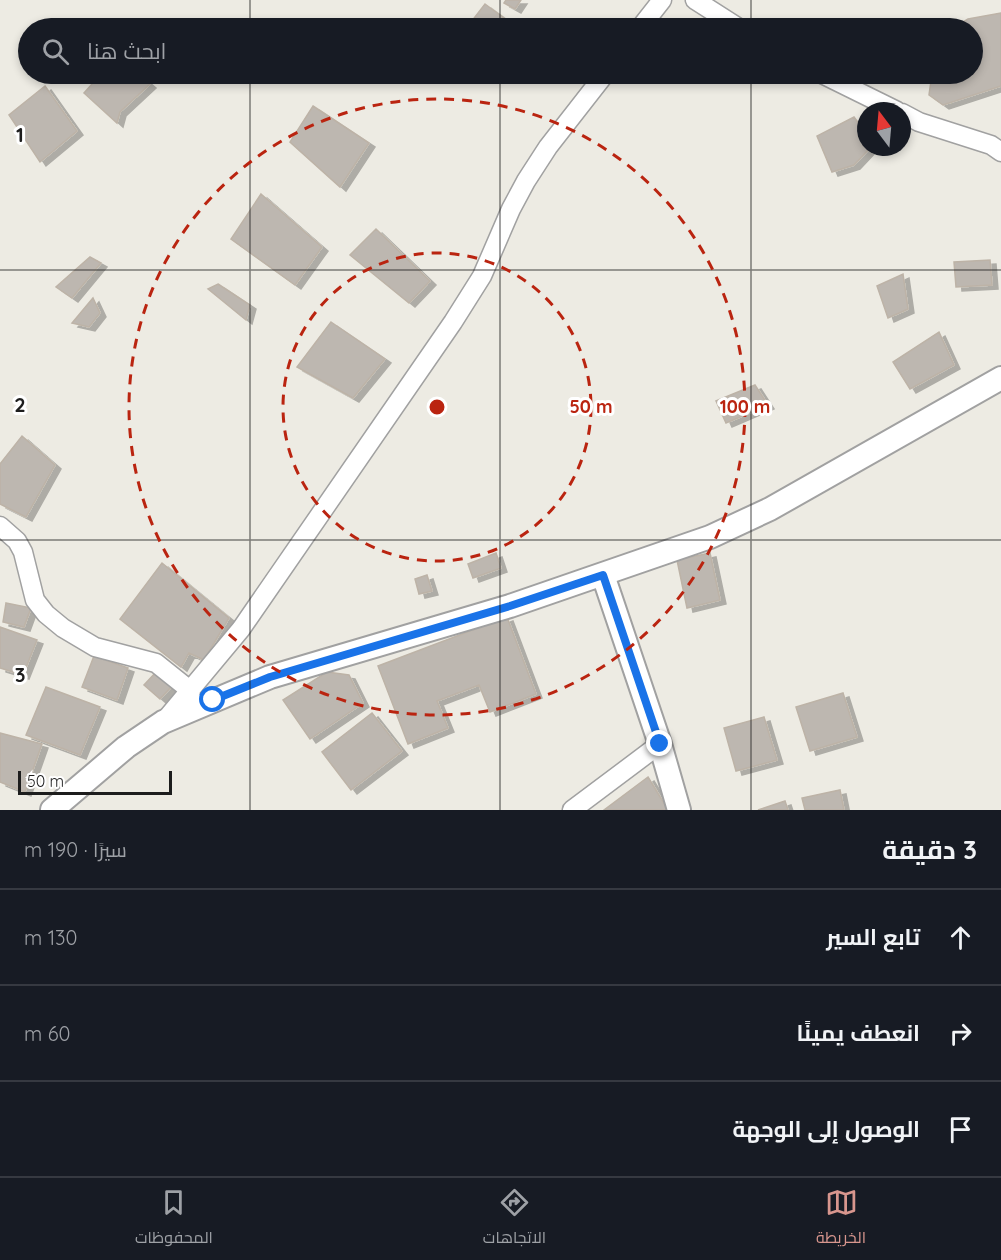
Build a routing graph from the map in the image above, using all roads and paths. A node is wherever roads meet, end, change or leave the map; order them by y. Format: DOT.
graph roads {
  1 [pos="662,0"];
  2 [pos="695,0"];
  3 [pos="648,18"];
  4 [pos="723,18"];
  5 [pos="597,84"];
  6 [pos="842,84"];
  7 [pos="879,102"];
  8 [pos="911,118"];
  9 [pos="1001,152"];
  10 [pos="1001,378"];
  11 [pos="0,526"];
  12 [pos="603,575"];
  13 [pos="191,691"];
  14 [pos="163,722"];
  15 [pos="660,744"];
  16 [pos="52,810"];
  17 [pos="572,810"];
  18 [pos="679,810"];
  1 -- 3 [label="street"];
  2 -- 4 [label="street"];
  5 -- 13 [label="street"];
  6 -- 7 [label="street"];
  8 -- 9 [label="street"];
  10 -- 12 [label="street"];
  11 -- 13 [label="street"];
  12 -- 14 [label="street"];
  12 -- 15 [label="street"];
  13 -- 14 [label="street"];
  14 -- 16 [label="street"];
  15 -- 17 [label="street"];
  15 -- 18 [label="street"];
}
